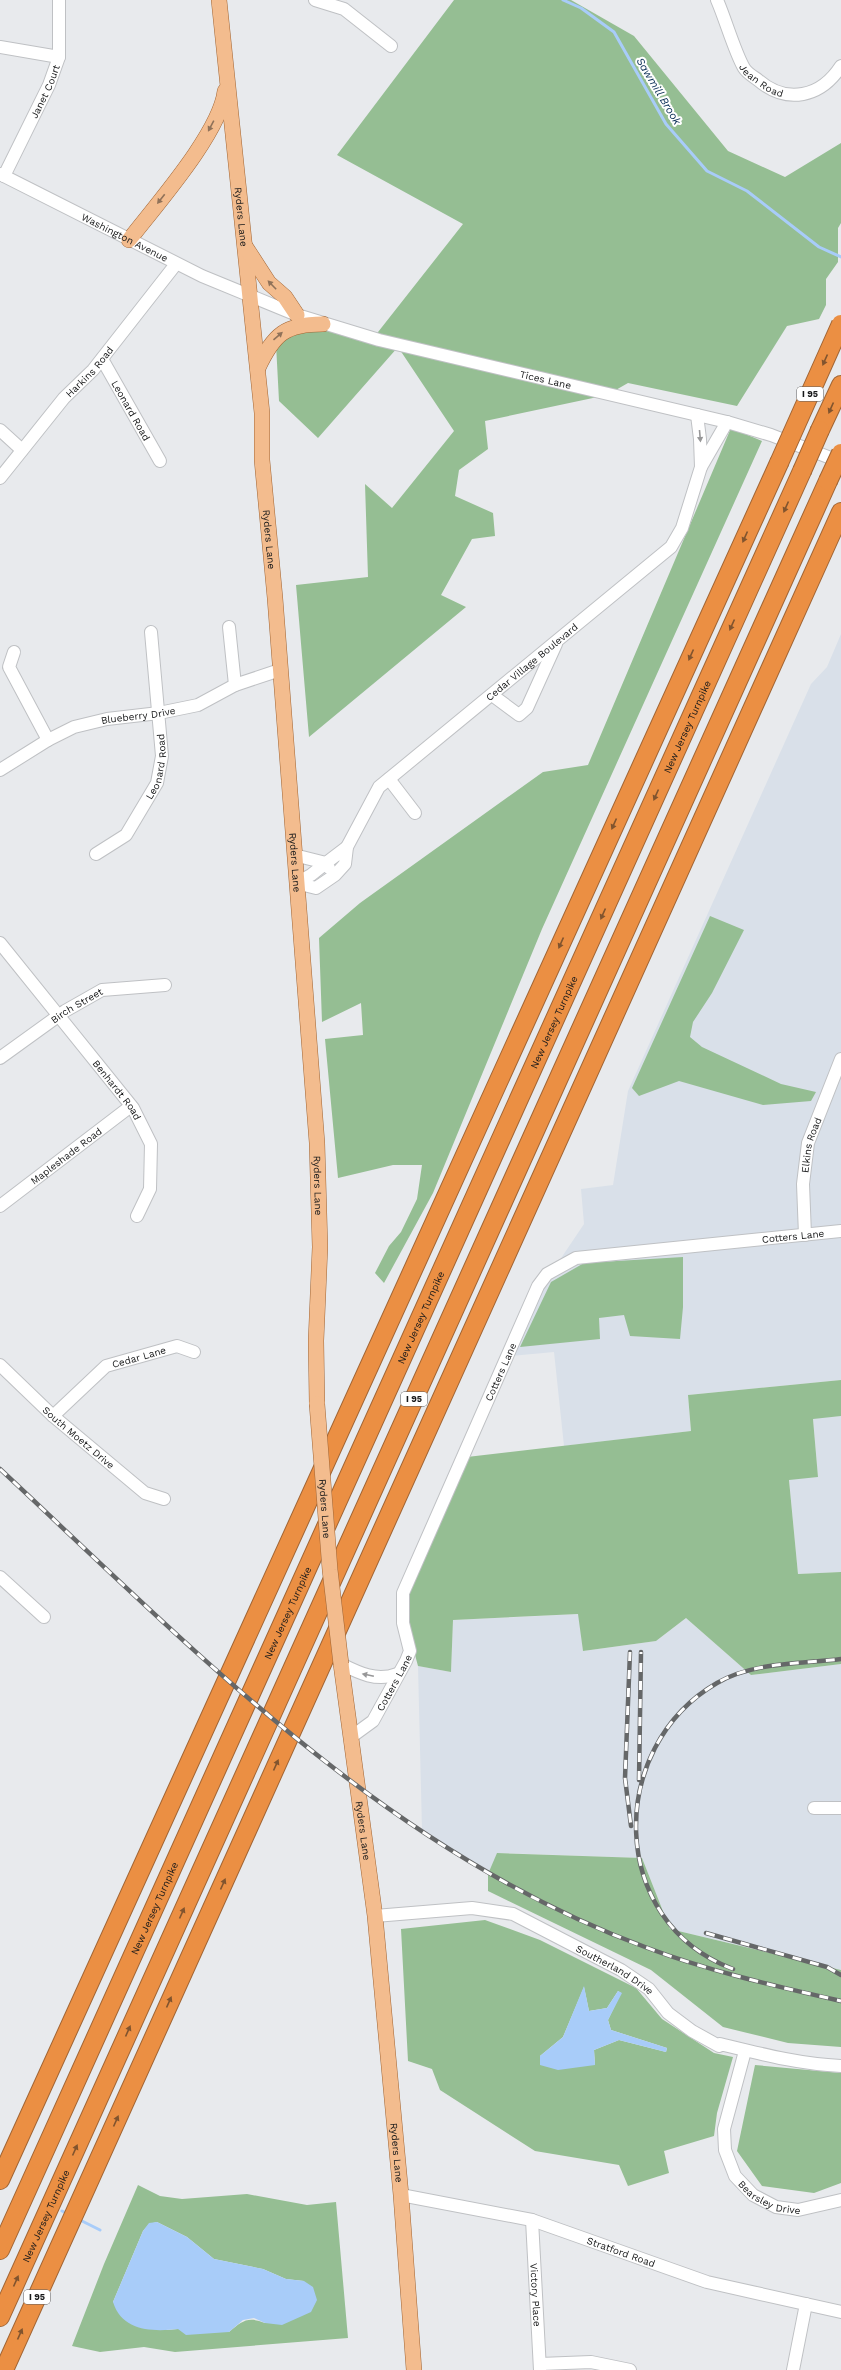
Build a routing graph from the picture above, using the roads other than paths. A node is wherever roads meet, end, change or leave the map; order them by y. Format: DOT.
graph roads {
  1 [pos="59,0"];
  2 [pos="219,0"];
  3 [pos="315,0"];
  4 [pos="717,0"];
  5 [pos="391,46"];
  6 [pos="0,47"];
  7 [pos="59,57"];
  8 [pos="841,66"];
  9 [pos="226,76"];
  10 [pos="2,175"];
  11 [pos="129,240"];
  12 [pos="243,244"];
  13 [pos="176,264"];
  14 [pos="250,296"];
  15 [pos="297,315"];
  16 [pos="323,324"];
  17 [pos="841,324"];
  18 [pos="102,359"];
  19 [pos="258,369"];
  20 [pos="841,385"];
  21 [pos="697,415"];
  22 [pos="727,422"];
  23 [pos="0,430"];
  24 [pos="22,450"];
  25 [pos="841,453"];
  26 [pos="160,461"];
  27 [pos="841,462"];
  28 [pos="701,468"];
  29 [pos="0,478"];
  30 [pos="841,512"];
  31 [pos="229,627"];
  32 [pos="151,632"];
  33 [pos="557,643"];
  34 [pos="14,652"];
  35 [pos="280,670"];
  36 [pos="235,685"];
  37 [pos="492,695"];
  38 [pos="159,713"];
  39 [pos="48,740"];
  40 [pos="0,770"];
  41 [pos="389,779"];
  42 [pos="415,813"];
  43 [pos="347,847"];
  44 [pos="96,854"];
  45 [pos="294,855"];
  46 [pos="326,863"];
  47 [pos="335,875"];
  48 [pos="296,883"];
  49 [pos="0,943"];
  50 [pos="165,985"];
  51 [pos="59,1016"];
  52 [pos="0,1058"];
  53 [pos="841,1059"];
  54 [pos="131,1106"];
  55 [pos="0,1206"];
  56 [pos="137,1216"];
  57 [pos="841,1231"];
  58 [pos="805,1235"];
  59 [pos="194,1352"];
  60 [pos="0,1365"];
  61 [pos="53,1416"];
  62 [pos="164,1499"];
  63 [pos="3,1584"];
  64 [pos="44,1617"];
  65 [pos="341,1664"];
  66 [pos="397,1674"];
  67 [pos="351,1737"];
  68 [pos="814,1808"];
  69 [pos="841,1808"];
  70 [pos="375,1916"];
  71 [pos="745,2051"];
  72 [pos="841,2066"];
  73 [pos="1,2177"];
  74 [pos="401,2196"];
  75 [pos="841,2200"];
  76 [pos="532,2220"];
  77 [pos="0,2250"];
  78 [pos="806,2304"];
  79 [pos="841,2312"];
  80 [pos="0,2316"];
  81 [pos="540,2367"];
  82 [pos="4,2370"];
  83 [pos="414,2370"];
  84 [pos="630,2370"];
  85 [pos="793,2370"];
  1 -- 7 [label="street, Janet Court"];
  2 -- 9 [label="main road, Ryders Lane"];
  3 -- 5 [label="street"];
  4 -- 8 [label="street, Jean Road"];
  6 -- 7 [label="street"];
  7 -- 10 [label="street, Janet Court"];
  9 -- 11 [label="main road, one-way"];
  9 -- 12 [label="main road, Ryders Lane"];
  10 -- 11 [label="street, Washington Avenue"];
  11 -- 13 [label="street, Washington Avenue"];
  12 -- 14 [label="main road, Ryders Lane"];
  15 -- 12 [label="main road, one-way"];
  13 -- 14 [label="street, Washington Avenue"];
  13 -- 18 [label="street, Harkins Road"];
  14 -- 15 [label="street, Tices Lane"];
  14 -- 19 [label="main road, Ryders Lane"];
  15 -- 16 [label="street, Tices Lane"];
  19 -- 16 [label="main road, one-way"];
  16 -- 21 [label="street, Tices Lane"];
  17 -- 73 [label="highway, I 95, one-way, bridge"];
  18 -- 24 [label="street, Harkins Road"];
  18 -- 26 [label="street, Leonard Road"];
  19 -- 35 [label="main road, Ryders Lane"];
  20 -- 77 [label="highway, New Jersey Turnpike / I 95, one-way, bridge"];
  21 -- 22 [label="street, Tices Lane"];
  21 -- 28 [label="street, Cedar Village Boulevard, one-way"];
  22 -- 27 [label="street, Tices Lane"];
  22 -- 28 [label="street, Cedar Village Boulevard"];
  23 -- 24 [label="street"];
  24 -- 29 [label="street, Harkins Road"];
  80 -- 25 [label="highway, New Jersey Turnpike / I 95, one-way, bridge"];
  28 -- 33 [label="street, Cedar Village Boulevard"];
  82 -- 30 [label="highway, I 95, one-way"];
  31 -- 36 [label="street"];
  32 -- 38 [label="street, Leonard Road"];
  33 -- 37 [label="street, Cedar Village Boulevard"];
  33 -- 37 [label="street"];
  34 -- 39 [label="street"];
  35 -- 36 [label="street, Blueberry Drive"];
  35 -- 45 [label="main road, Ryders Lane"];
  36 -- 38 [label="street, Blueberry Drive"];
  37 -- 41 [label="street, Cedar Village Boulevard"];
  38 -- 39 [label="street, Blueberry Drive"];
  38 -- 44 [label="street, Leonard Road"];
  39 -- 40 [label="street, Blueberry Drive"];
  41 -- 42 [label="street"];
  41 -- 43 [label="street, Cedar Village Boulevard"];
  43 -- 46 [label="street, Cedar Village Boulevard"];
  43 -- 47 [label="street, Cedar Village Boulevard"];
  45 -- 46 [label="street"];
  45 -- 48 [label="main road, Ryders Lane"];
  46 -- 47 [label="street"];
  46 -- 48 [label="street, Cedar Village Boulevard"];
  47 -- 48 [label="street, Cedar Village Boulevard"];
  48 -- 65 [label="main road, Ryders Lane, bridge"];
  49 -- 51 [label="street, Benhardt Road"];
  50 -- 51 [label="street, Birch Street"];
  51 -- 52 [label="street, Birch Street"];
  51 -- 54 [label="street, Benhardt Road"];
  53 -- 58 [label="street, Elkins Road"];
  54 -- 55 [label="street, Mapleshade Road"];
  54 -- 56 [label="street, Benhardt Road"];
  57 -- 58 [label="street, Cotters Lane"];
  58 -- 66 [label="street, Cotters Lane"];
  59 -- 61 [label="street, Cedar Lane"];
  60 -- 61 [label="street, South Moetz Drive"];
  61 -- 62 [label="street, South Moetz Drive"];
  63 -- 64 [label="street"];
  66 -- 65 [label="street, one-way"];
  65 -- 67 [label="main road, Ryders Lane"];
  66 -- 67 [label="street, Cotters Lane"];
  67 -- 70 [label="main road, Ryders Lane"];
  68 -- 69 [label="street"];
  70 -- 71 [label="street, Southerland Drive"];
  70 -- 74 [label="main road, Ryders Lane"];
  71 -- 72 [label="street, Southerland Drive"];
  71 -- 75 [label="street, Bearsley Drive"];
  74 -- 76 [label="street, Stratford Road"];
  74 -- 83 [label="main road, Ryders Lane"];
  76 -- 78 [label="street, Stratford Road"];
  76 -- 81 [label="street, Victory Place"];
  78 -- 79 [label="street, Stratford Road"];
  78 -- 85 [label="street"];
  81 -- 84 [label="street"];
}
